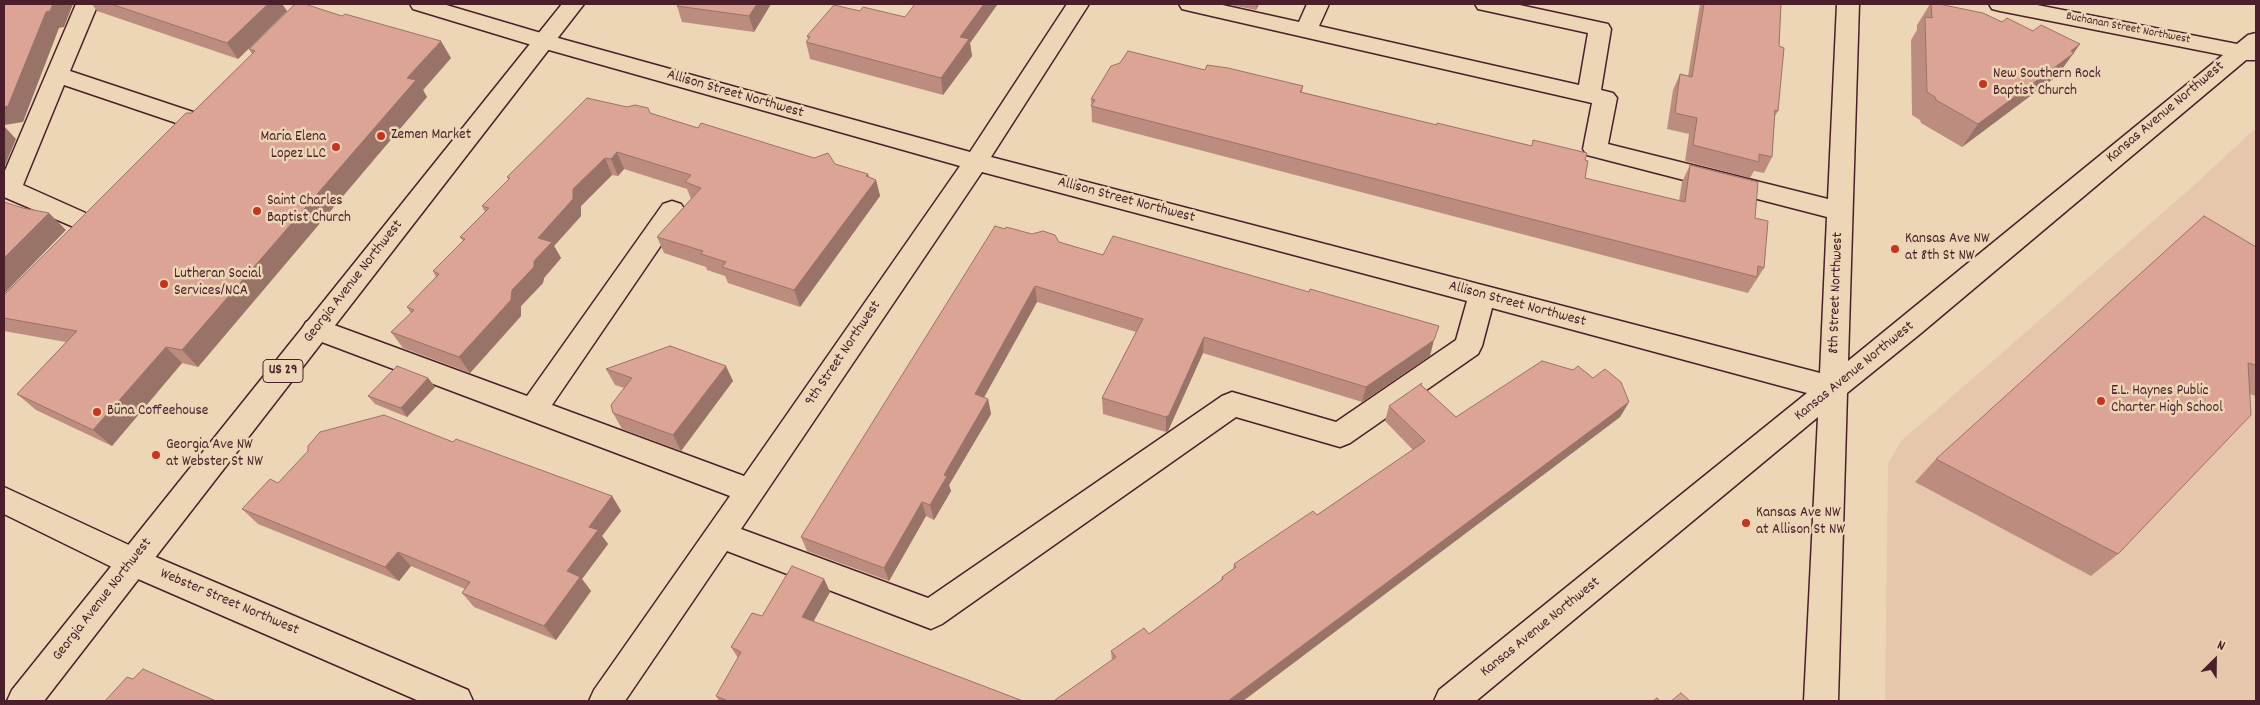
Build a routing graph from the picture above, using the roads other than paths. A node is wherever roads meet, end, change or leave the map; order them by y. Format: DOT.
graph roads {
  1 [pos="86,4"];
  2 [pos="421,4"];
  3 [pos="573,4"];
  4 [pos="1078,4"];
  5 [pos="1190,4"];
  6 [pos="1318,4"];
  7 [pos="1486,4"];
  8 [pos="1848,4"];
  9 [pos="2000,4"];
  10 [pos="2072,11"];
  11 [pos="1306,30"];
  12 [pos="543,41"];
  13 [pos="2251,49"];
  14 [pos="57,74"];
  15 [pos="1590,95"];
  16 [pos="174,142"];
  17 [pos="976,162"];
  18 [pos="6,190"];
  19 [pos="672,210"];
  20 [pos="1840,211"];
  21 [pos="70,245"];
  22 [pos="1482,295"];
  23 [pos="316,329"];
  24 [pos="1833,388"];
  25 [pos="532,409"];
  26 [pos="751,491"];
  27 [pos="4,500"];
  28 [pos="720,535"];
  29 [pos="133,562"];
  30 [pos="24,701"];
  31 [pos="456,701"];
  32 [pos="606,701"];
  33 [pos="1451,701"];
  34 [pos="1821,701"];
  1 -- 14 [label="main road"];
  2 -- 12 [label="main road, Allison Street Northwest"];
  3 -- 12 [label="main road, Georgia Avenue Northwest / US 29"];
  4 -- 17 [label="main road, 9th Street Northwest"];
  5 -- 11 [label="main road"];
  6 -- 11 [label="main road"];
  7 -- 15 [label="main road"];
  8 -- 20 [label="main road, 8th Street Northwest"];
  9 -- 10 [label="main road, Buchanan Street Northwest"];
  10 -- 13 [label="main road, Buchanan Street Northwest"];
  11 -- 15 [label="main road"];
  12 -- 17 [label="main road, Allison Street Northwest"];
  12 -- 23 [label="main road, Georgia Avenue Northwest / US 29"];
  13 -- 24 [label="main road, Kansas Avenue Northwest"];
  14 -- 16 [label="main road"];
  14 -- 18 [label="main road"];
  15 -- 20 [label="main road"];
  17 -- 22 [label="main road, Allison Street Northwest"];
  17 -- 26 [label="main road, 9th Street Northwest"];
  18 -- 21 [label="main road"];
  19 -- 25 [label="main road"];
  20 -- 24 [label="main road, 8th Street Northwest"];
  22 -- 24 [label="main road, Allison Street Northwest"];
  22 -- 28 [label="main road"];
  23 -- 25 [label="main road"];
  23 -- 29 [label="main road, Georgia Avenue Northwest / US 29"];
  24 -- 33 [label="main road, Kansas Avenue Northwest"];
  24 -- 34 [label="main road, 8th Street Northwest"];
  25 -- 26 [label="main road"];
  26 -- 28 [label="main road, 9th Street Northwest"];
  27 -- 29 [label="main road, Webster Street Northwest"];
  28 -- 32 [label="main road, 9th Street Northwest"];
  29 -- 30 [label="main road, Georgia Avenue Northwest / US 29"];
  29 -- 31 [label="main road, Webster Street Northwest"];
}
